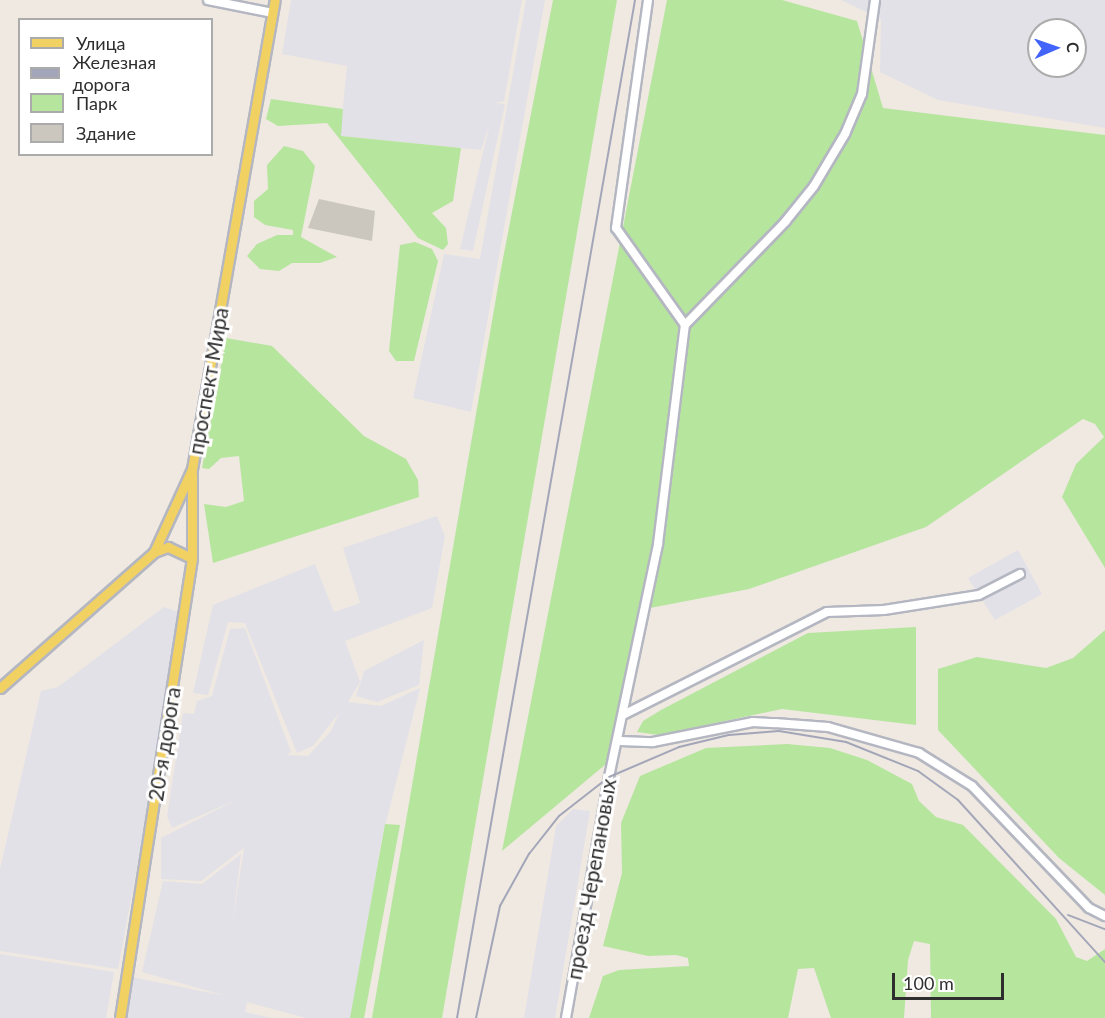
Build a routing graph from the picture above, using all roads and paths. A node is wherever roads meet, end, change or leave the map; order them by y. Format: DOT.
graph roads {
  1 [pos="208,0"];
  2 [pos="275,0"];
  3 [pos="648,0"];
  4 [pos="875,0"];
  5 [pos="273,13"];
  6 [pos="685,325"];
  7 [pos="192,469"];
  8 [pos="154,552"];
  9 [pos="192,558"];
  10 [pos="1020,574"];
  11 [pos="0,688"];
  12 [pos="625,714"];
  13 [pos="620,741"];
  14 [pos="1105,916"];
  15 [pos="120,1018"];
  16 [pos="566,1018"];
  1 -- 5 [label="street"];
  2 -- 5 [label="main road, проспект Мира"];
  3 -- 6 [label="street"];
  4 -- 6 [label="street"];
  5 -- 7 [label="main road, проспект Мира"];
  6 -- 12 [label="street, проезд Черепановых"];
  7 -- 8 [label="main road, проспект Мира"];
  7 -- 9 [label="main road, 20-я дорога"];
  8 -- 9 [label="main road"];
  8 -- 11 [label="main road, проспект Мира"];
  9 -- 15 [label="main road, 20-я дорога"];
  10 -- 12 [label="street"];
  12 -- 13 [label="street, проезд Черепановых"];
  13 -- 14 [label="street"];
  13 -- 16 [label="street, проезд Черепановых"];
}
